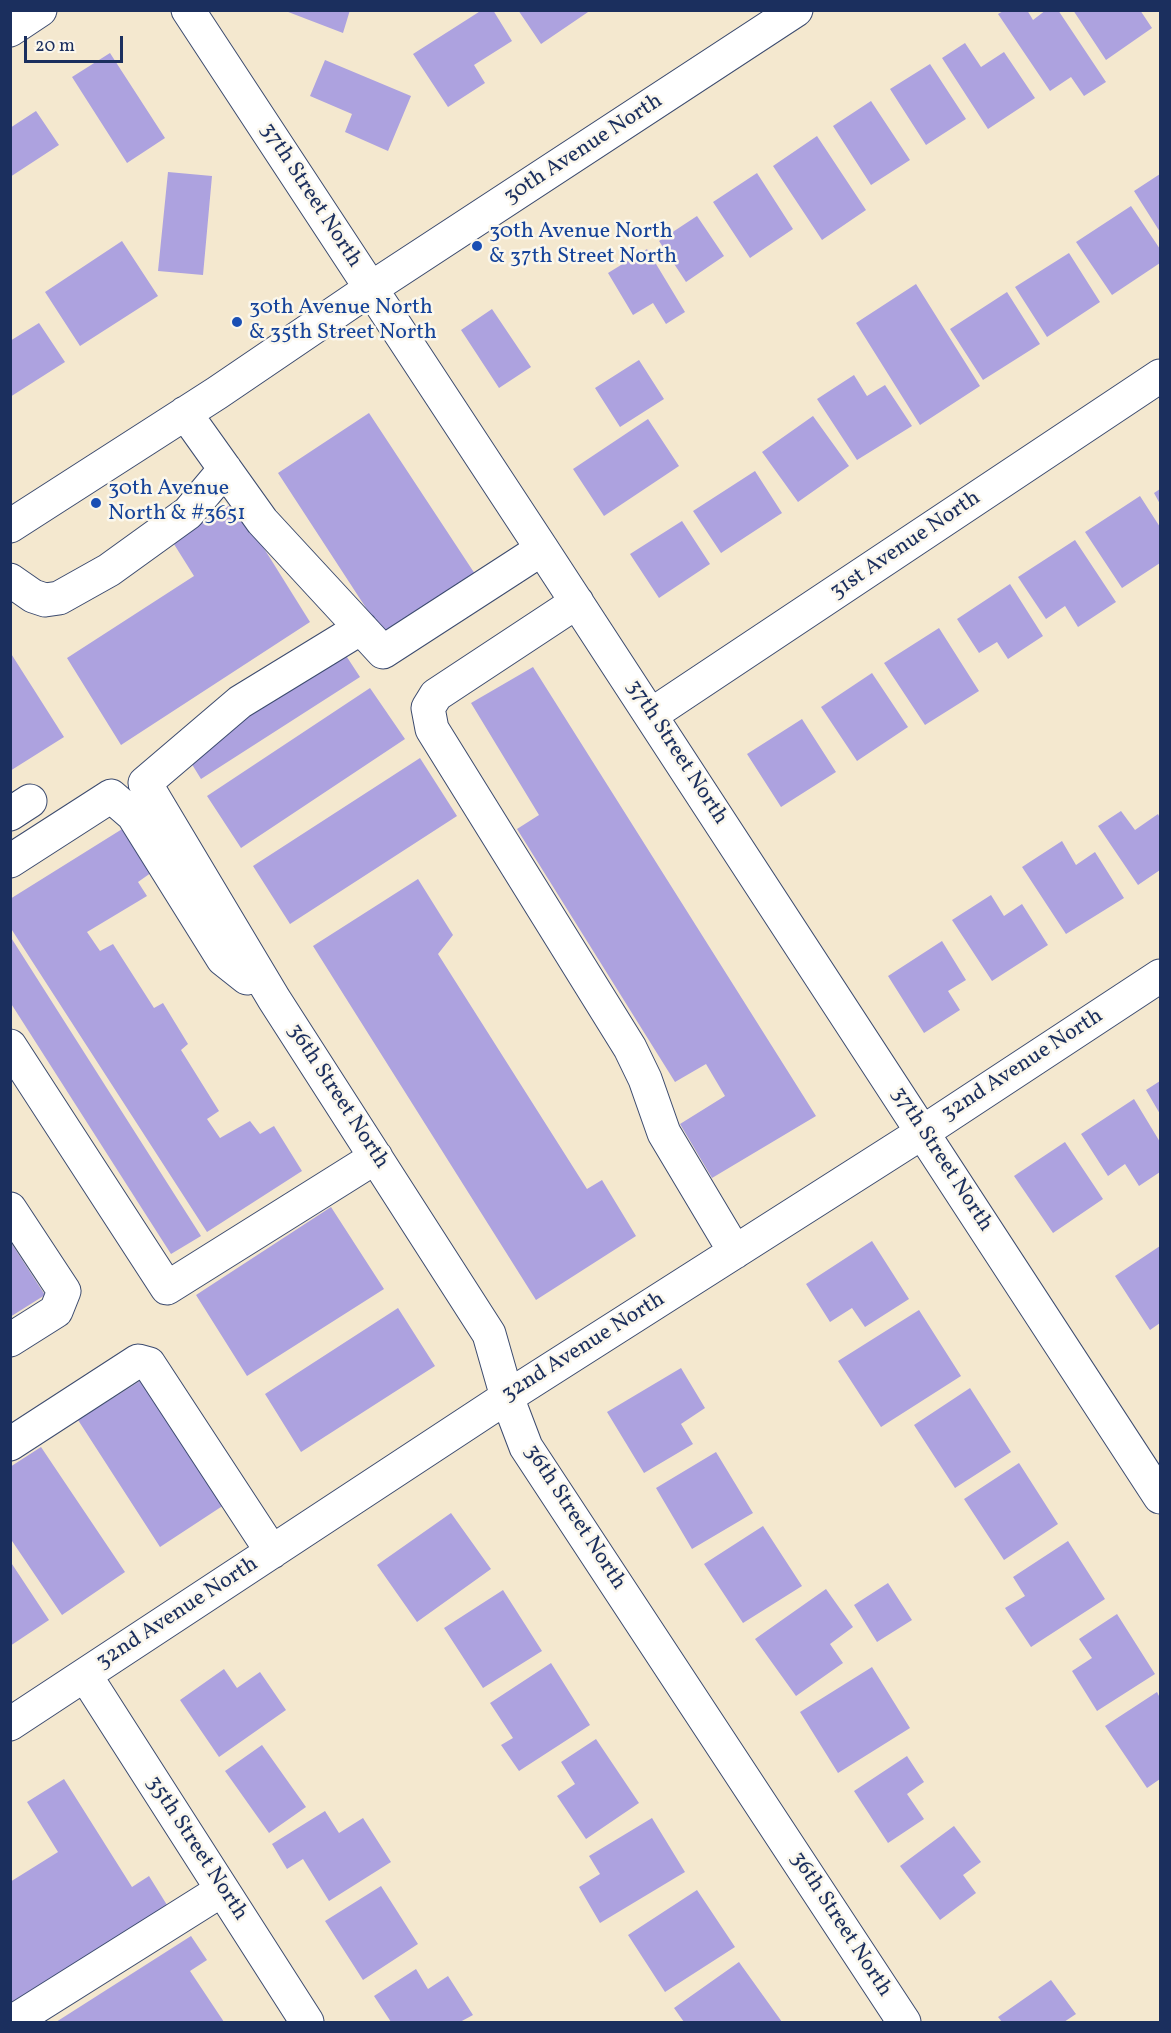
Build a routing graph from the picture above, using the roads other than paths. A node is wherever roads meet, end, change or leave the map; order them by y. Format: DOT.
graph roads {
  1 [pos="40,10"];
  2 [pos="188,10"];
  3 [pos="796,10"];
  4 [pos="10,30"];
  5 [pos="370,289"];
  6 [pos="1161,376"];
  7 [pos="185,413"];
  8 [pos="225,469"];
  9 [pos="10,526"];
  10 [pos="542,549"];
  11 [pos="10,580"];
  12 [pos="577,602"];
  13 [pos="361,628"];
  14 [pos="651,715"];
  15 [pos="10,861"];
  16 [pos="1161,976"];
  17 [pos="274,999"];
  18 [pos="10,1046"];
  19 [pos="923,1132"];
  20 [pos="376,1157"];
  21 [pos="10,1209"];
  22 [pos="735,1252"];
  23 [pos="10,1340"];
  24 [pos="507,1397"];
  25 [pos="10,1444"];
  26 [pos="1161,1497"];
  27 [pos="272,1552"];
  28 [pos="85,1675"];
  29 [pos="10,1724"];
  30 [pos="222,1890"];
  31 [pos="12,2022"];
  32 [pos="307,2022"];
  33 [pos="904,2022"];
  1 -- 4 [label="street"];
  2 -- 5 [label="street, 37th Street North"];
  3 -- 5 [label="street, 30th Avenue North"];
  5 -- 7 [label="street, 30th Avenue North"];
  5 -- 10 [label="street, 37th Street North"];
  6 -- 14 [label="street, 31st Avenue North"];
  7 -- 8 [label="street"];
  7 -- 9 [label="street, 30th Avenue North"];
  8 -- 11 [label="street"];
  8 -- 13 [label="street"];
  10 -- 12 [label="street, 37th Street North"];
  10 -- 13 [label="street"];
  12 -- 14 [label="street, 37th Street North"];
  12 -- 22 [label="street"];
  13 -- 17 [label="street, 36th Street North"];
  14 -- 19 [label="street, 37th Street North"];
  15 -- 17 [label="street"];
  16 -- 19 [label="street, 32nd Avenue North"];
  17 -- 20 [label="street, 36th Street North"];
  18 -- 20 [label="street"];
  19 -- 22 [label="street, 32nd Avenue North"];
  19 -- 26 [label="street, 37th Street North"];
  20 -- 24 [label="street, 36th Street North"];
  21 -- 23 [label="street"];
  22 -- 24 [label="street, 32nd Avenue North"];
  24 -- 27 [label="street, 32nd Avenue North"];
  24 -- 33 [label="street, 36th Street North"];
  25 -- 27 [label="street"];
  27 -- 28 [label="street, 32nd Avenue North"];
  28 -- 29 [label="street, 32nd Avenue North"];
  28 -- 30 [label="street, 35th Street North"];
  30 -- 31 [label="street"];
  30 -- 32 [label="street, 35th Street North"];
}
